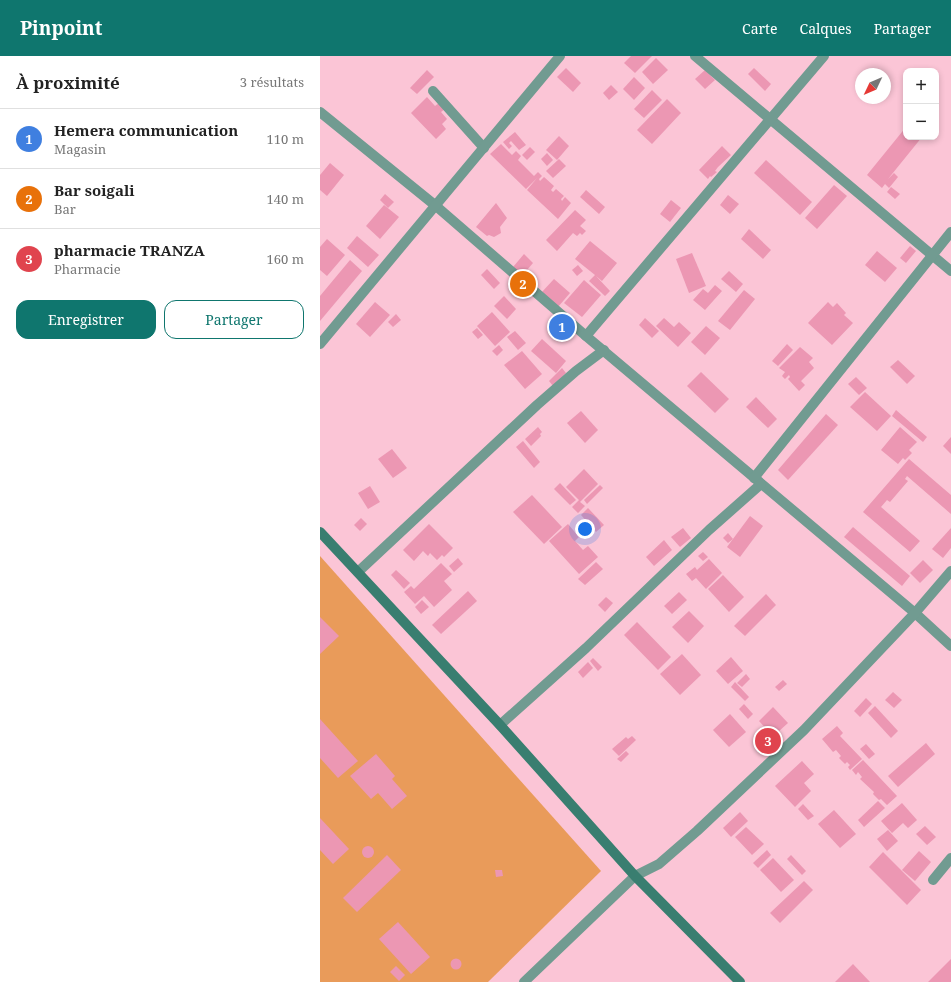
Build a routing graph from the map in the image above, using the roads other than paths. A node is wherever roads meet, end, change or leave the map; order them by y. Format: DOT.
graph roads {
  1 [pos="560,56"];
  2 [pos="695,56"];
  3 [pos="824,56"];
  4 [pos="433,91"];
  5 [pos="320,112"];
  6 [pos="770,118"];
  7 [pos="484,148"];
  8 [pos="436,206"];
  9 [pos="951,232"];
  10 [pos="932,254"];
  11 [pos="951,271"];
  12 [pos="586,336"];
  13 [pos="320,344"];
  14 [pos="604,350"];
  15 [pos="757,481"];
  16 [pos="320,532"];
  17 [pos="359,571"];
  18 [pos="951,571"];
  19 [pos="916,613"];
  20 [pos="951,646"];
  21 [pos="500,725"];
  22 [pos="951,858"];
  23 [pos="635,876"];
  24 [pos="933,880"];
  25 [pos="524,982"];
  26 [pos="740,982"];
  1 -- 7 [label="street"];
  2 -- 6 [label="street"];
  3 -- 6 [label="street"];
  4 -- 7 [label="street"];
  5 -- 8 [label="street"];
  6 -- 10 [label="street"];
  6 -- 12 [label="street"];
  7 -- 8 [label="street"];
  8 -- 12 [label="street"];
  8 -- 13 [label="street"];
  9 -- 10 [label="street"];
  10 -- 11 [label="street"];
  10 -- 15 [label="street"];
  12 -- 14 [label="street"];
  14 -- 15 [label="street"];
  14 -- 17 [label="street"];
  15 -- 19 [label="street"];
  15 -- 21 [label="street"];
  16 -- 17 [label="street"];
  17 -- 21 [label="street"];
  18 -- 19 [label="street"];
  19 -- 20 [label="street"];
  19 -- 23 [label="street"];
  21 -- 23 [label="street"];
  22 -- 24 [label="street"];
  23 -- 25 [label="street"];
  23 -- 26 [label="street"];
}
